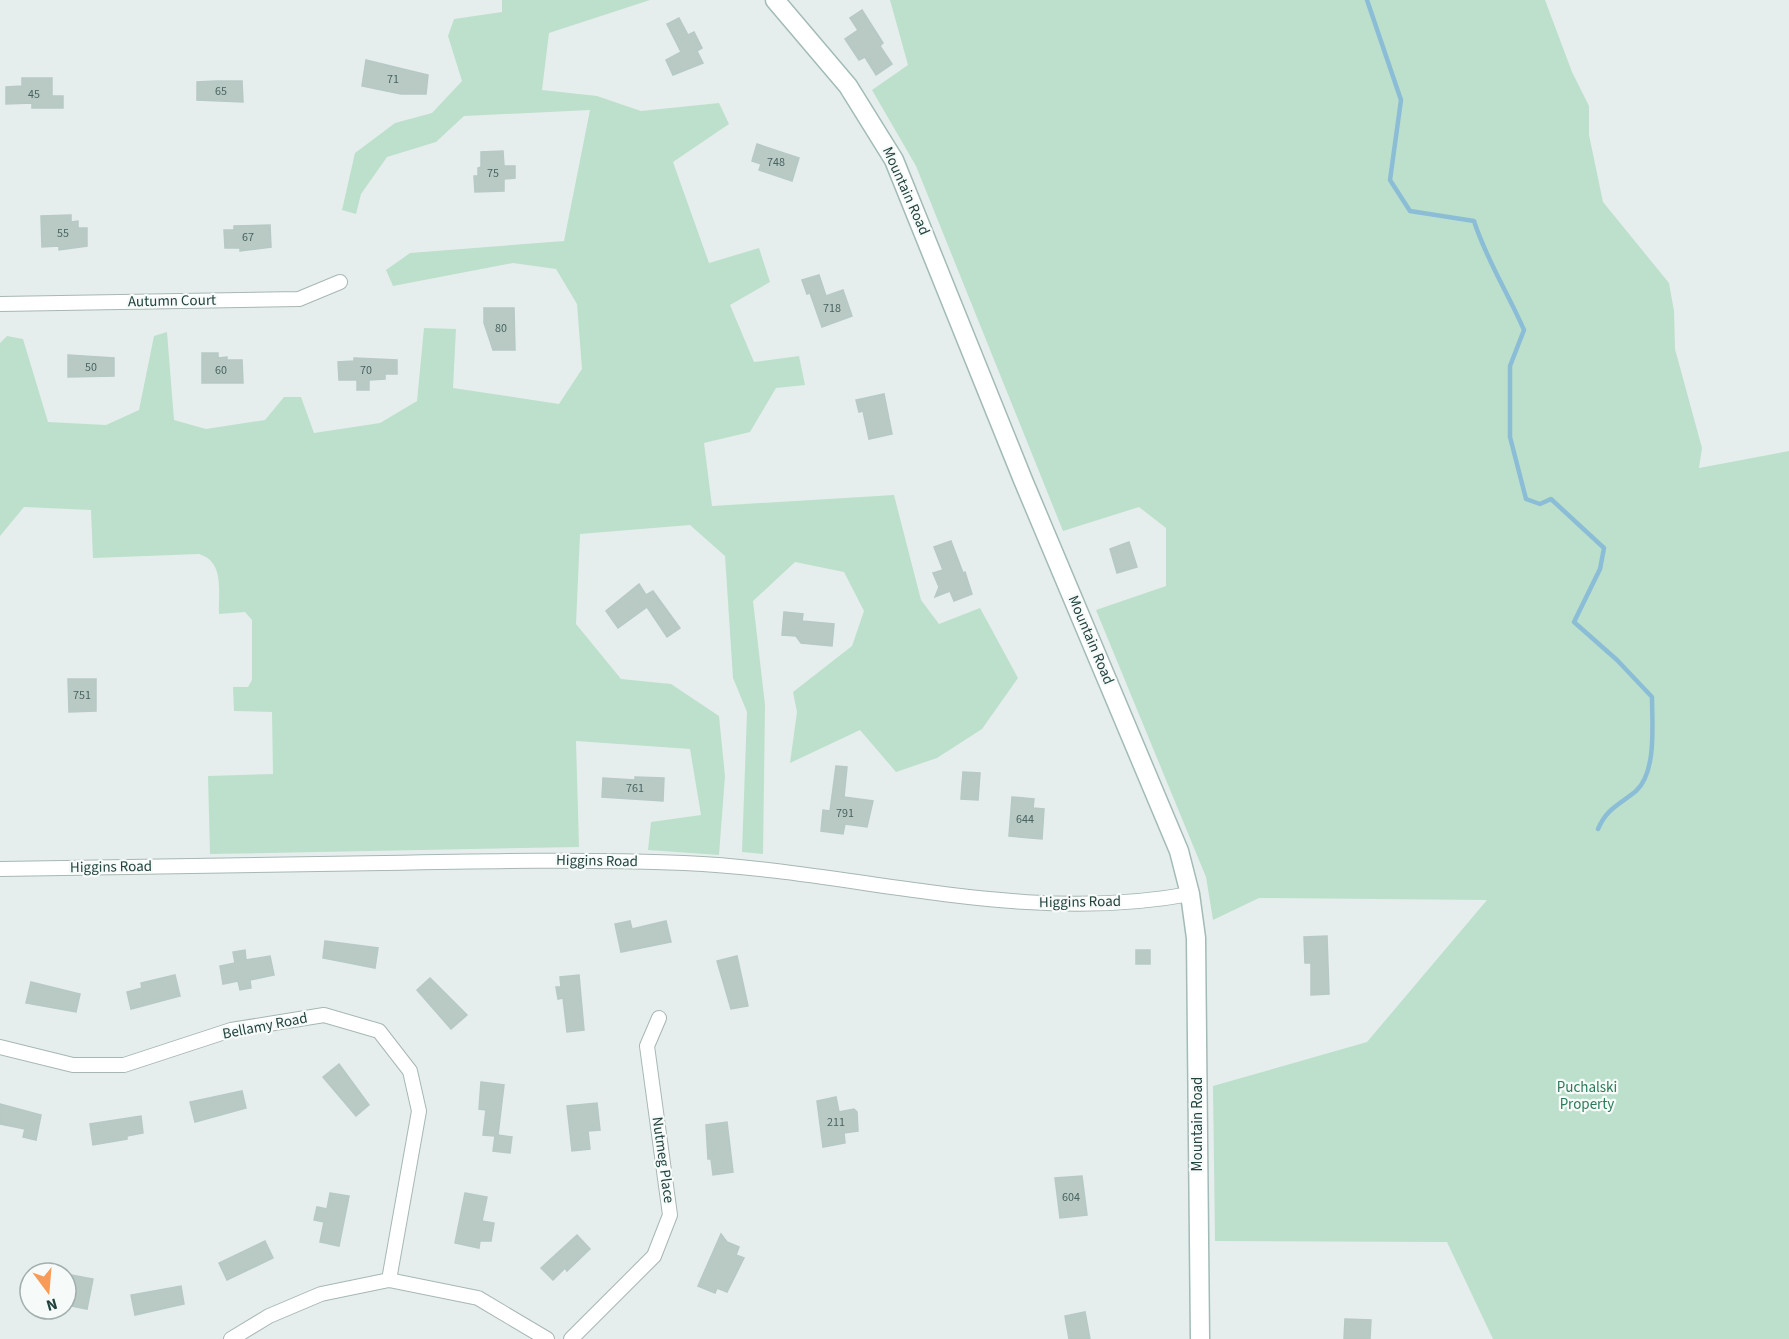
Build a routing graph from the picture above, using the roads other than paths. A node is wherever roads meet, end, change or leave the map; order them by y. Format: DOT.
graph roads {
  1 [pos="775,0"];
  2 [pos="340,282"];
  3 [pos="0,304"];
  4 [pos="0,869"];
  5 [pos="1191,894"];
  6 [pos="659,1018"];
  7 [pos="0,1047"];
  8 [pos="389,1280"];
  9 [pos="231,1339"];
  10 [pos="547,1339"];
  11 [pos="571,1339"];
  12 [pos="1200,1339"];
  1 -- 5 [label="main road, Mountain Road"];
  2 -- 3 [label="street, Autumn Court"];
  4 -- 5 [label="street, Higgins Road"];
  5 -- 12 [label="main road, Mountain Road"];
  6 -- 11 [label="street, Nutmeg Place"];
  7 -- 8 [label="street, Bellamy Road"];
  8 -- 9 [label="street"];
  8 -- 10 [label="street"];
}
